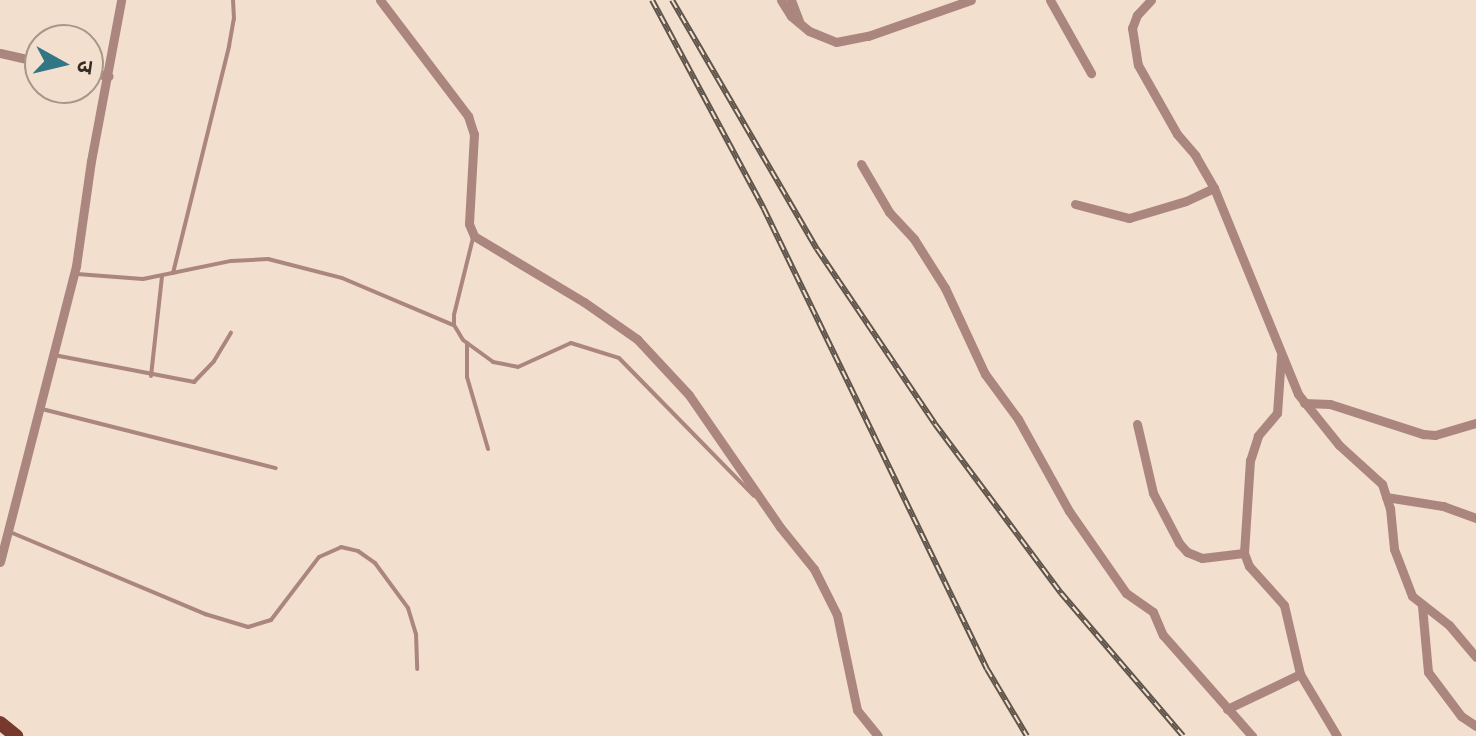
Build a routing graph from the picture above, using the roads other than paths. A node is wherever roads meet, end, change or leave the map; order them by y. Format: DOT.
graph roads {
  1 [pos="121,0"];
  2 [pos="233,0"];
  3 [pos="380,0"];
  4 [pos="781,0"];
  5 [pos="791,0"];
  6 [pos="971,0"];
  7 [pos="1050,0"];
  8 [pos="1151,0"];
  9 [pos="799,21"];
  10 [pos="0,53"];
  11 [pos="24,58"];
  12 [pos="1091,73"];
  13 [pos="104,75"];
  14 [pos="109,76"];
  15 [pos="861,164"];
  16 [pos="1214,188"];
  17 [pos="1075,204"];
  18 [pos="474,236"];
  19 [pos="173,273"];
  20 [pos="74,274"];
  21 [pos="162,276"];
  22 [pos="454,325"];
  23 [pos="231,333"];
  24 [pos="467,343"];
  25 [pos="53,355"];
  26 [pos="1281,356"];
  27 [pos="151,376"];
  28 [pos="1304,403"];
  29 [pos="40,408"];
  30 [pos="1476,423"];
  31 [pos="1137,424"];
  32 [pos="488,449"];
  33 [pos="276,468"];
  34 [pos="1386,497"];
  35 [pos="768,511"];
  36 [pos="1476,518"];
  37 [pos="8,531"];
  38 [pos="1244,553"];
  39 [pos="0,562"];
  40 [pos="1422,606"];
  41 [pos="1476,657"];
  42 [pos="417,669"];
  43 [pos="1300,674"];
  44 [pos="1227,709"];
  45 [pos="0,723"];
  46 [pos="1476,726"];
  47 [pos="16,736"];
  48 [pos="878,736"];
  49 [pos="1252,736"];
  50 [pos="1337,736"];
  1 -- 14 [label="street"];
  2 -- 19 [label="lane"];
  3 -- 18 [label="street"];
  4 -- 9 [label="street"];
  5 -- 9 [label="street"];
  6 -- 9 [label="street"];
  7 -- 12 [label="street"];
  8 -- 16 [label="street"];
  10 -- 11 [label="street"];
  13 -- 14 [label="street"];
  14 -- 20 [label="street"];
  15 -- 44 [label="street"];
  16 -- 17 [label="street"];
  16 -- 26 [label="street"];
  18 -- 22 [label="lane"];
  18 -- 35 [label="street"];
  19 -- 21 [label="lane"];
  19 -- 22 [label="lane"];
  20 -- 21 [label="lane"];
  20 -- 25 [label="street"];
  21 -- 27 [label="lane"];
  22 -- 24 [label="lane"];
  23 -- 27 [label="lane"];
  24 -- 32 [label="lane"];
  24 -- 35 [label="lane"];
  25 -- 27 [label="lane"];
  25 -- 29 [label="street"];
  26 -- 28 [label="street"];
  26 -- 38 [label="street"];
  28 -- 30 [label="street"];
  28 -- 34 [label="street"];
  29 -- 33 [label="lane"];
  29 -- 37 [label="street"];
  31 -- 38 [label="street"];
  34 -- 36 [label="street"];
  34 -- 40 [label="street"];
  35 -- 48 [label="street"];
  37 -- 39 [label="street"];
  37 -- 42 [label="lane"];
  38 -- 43 [label="street"];
  40 -- 41 [label="street"];
  40 -- 46 [label="street"];
  43 -- 44 [label="street"];
  43 -- 50 [label="street"];
  44 -- 49 [label="street"];
  45 -- 47 [label="main road"];
}
